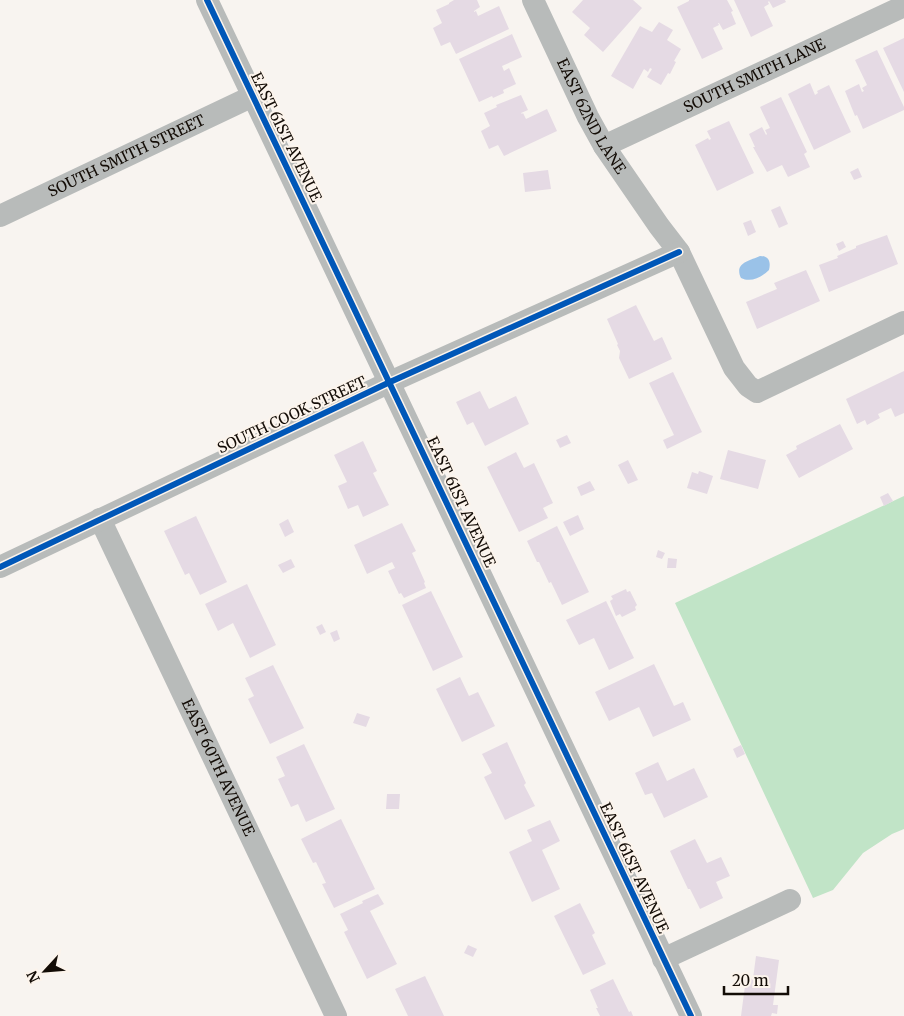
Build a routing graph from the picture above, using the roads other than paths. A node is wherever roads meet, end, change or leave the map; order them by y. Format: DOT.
graph roads {
  1 [pos="207,0"];
  2 [pos="533,0"];
  3 [pos="904,6"];
  4 [pos="253,96"];
  5 [pos="604,146"];
  6 [pos="0,216"];
  7 [pos="679,252"];
  8 [pos="904,322"];
  9 [pos="390,382"];
  10 [pos="100,519"];
  11 [pos="0,567"];
  12 [pos="790,900"];
  13 [pos="664,959"];
  14 [pos="336,1016"];
  15 [pos="691,1016"];
  1 -- 4 [label="street, EAST 61ST AVENUE"];
  2 -- 5 [label="street, EAST 62ND LANE"];
  3 -- 5 [label="street, SOUTH SMITH LANE"];
  4 -- 6 [label="street, SOUTH SMITH STREET"];
  4 -- 9 [label="street, EAST 61ST AVENUE"];
  5 -- 7 [label="street, EAST 62ND LANE"];
  7 -- 8 [label="street, EAST 62ND LANE"];
  7 -- 9 [label="street, SOUTH COOK STREET"];
  9 -- 10 [label="street, SOUTH COOK STREET"];
  9 -- 13 [label="street, EAST 61ST AVENUE"];
  10 -- 11 [label="street, SOUTH COOK STREET"];
  10 -- 14 [label="street, EAST 60TH AVENUE"];
  12 -- 13 [label="street"];
  13 -- 15 [label="street, EAST 61ST AVENUE"];
}
